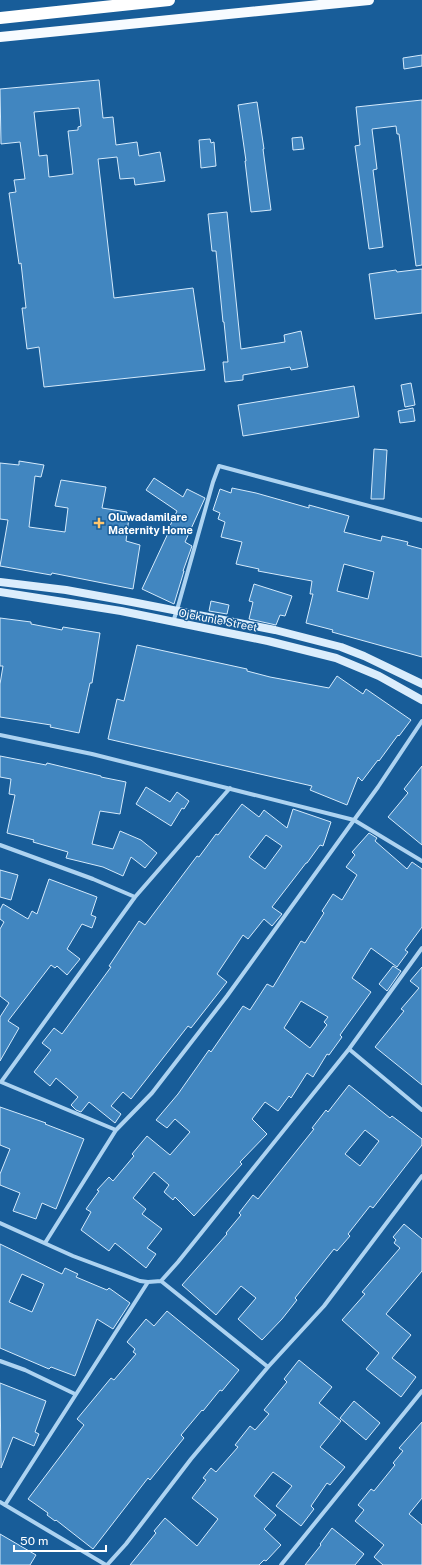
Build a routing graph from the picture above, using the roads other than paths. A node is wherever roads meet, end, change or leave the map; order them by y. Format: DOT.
graph roads {
  1 [pos="169,0"];
  2 [pos="369,0"];
  3 [pos="0,18"];
  4 [pos="0,37"];
  5 [pos="422,520"];
  6 [pos="0,582"];
  7 [pos="0,592"];
  8 [pos="177,610"];
  9 [pos="173,622"];
  10 [pos="422,684"];
  11 [pos="422,700"];
  12 [pos="422,721"];
  13 [pos="0,735"];
  14 [pos="230,788"];
  15 [pos="354,820"];
  16 [pos="0,845"];
  17 [pos="422,861"];
  18 [pos="135,897"];
  19 [pos="422,948"];
  20 [pos="349,1048"];
  21 [pos="0,1082"];
  22 [pos="422,1110"];
  23 [pos="116,1130"];
  24 [pos="422,1176"];
  25 [pos="0,1223"];
  26 [pos="45,1243"];
  27 [pos="161,1281"];
  28 [pos="148,1282"];
  29 [pos="0,1360"];
  30 [pos="268,1367"];
  31 [pos="422,1392"];
  32 [pos="75,1394"];
  33 [pos="2,1504"];
  34 [pos="107,1565"];
  35 [pos="281,1565"];
  1 -- 3 [label="highway"];
  2 -- 4 [label="main road"];
  5 -- 8 [label="street"];
  6 -- 8 [label="street, Ojekunle Street"];
  7 -- 9 [label="street, Ojekunle Street"];
  8 -- 9 [label="street"];
  8 -- 10 [label="street, Ojekunle Street"];
  9 -- 11 [label="street, Ojekunle Street"];
  12 -- 15 [label="street"];
  13 -- 14 [label="street"];
  14 -- 15 [label="street"];
  14 -- 18 [label="street"];
  15 -- 17 [label="street"];
  15 -- 23 [label="street"];
  16 -- 18 [label="street"];
  18 -- 21 [label="street"];
  19 -- 20 [label="street"];
  20 -- 22 [label="street"];
  20 -- 27 [label="street"];
  21 -- 23 [label="street"];
  23 -- 26 [label="street"];
  24 -- 30 [label="street"];
  25 -- 26 [label="street"];
  26 -- 28 [label="street"];
  27 -- 28 [label="street"];
  27 -- 30 [label="street"];
  28 -- 32 [label="street"];
  29 -- 32 [label="street"];
  30 -- 34 [label="street"];
  31 -- 35 [label="street"];
  32 -- 33 [label="street"];
  33 -- 34 [label="street"];
}
